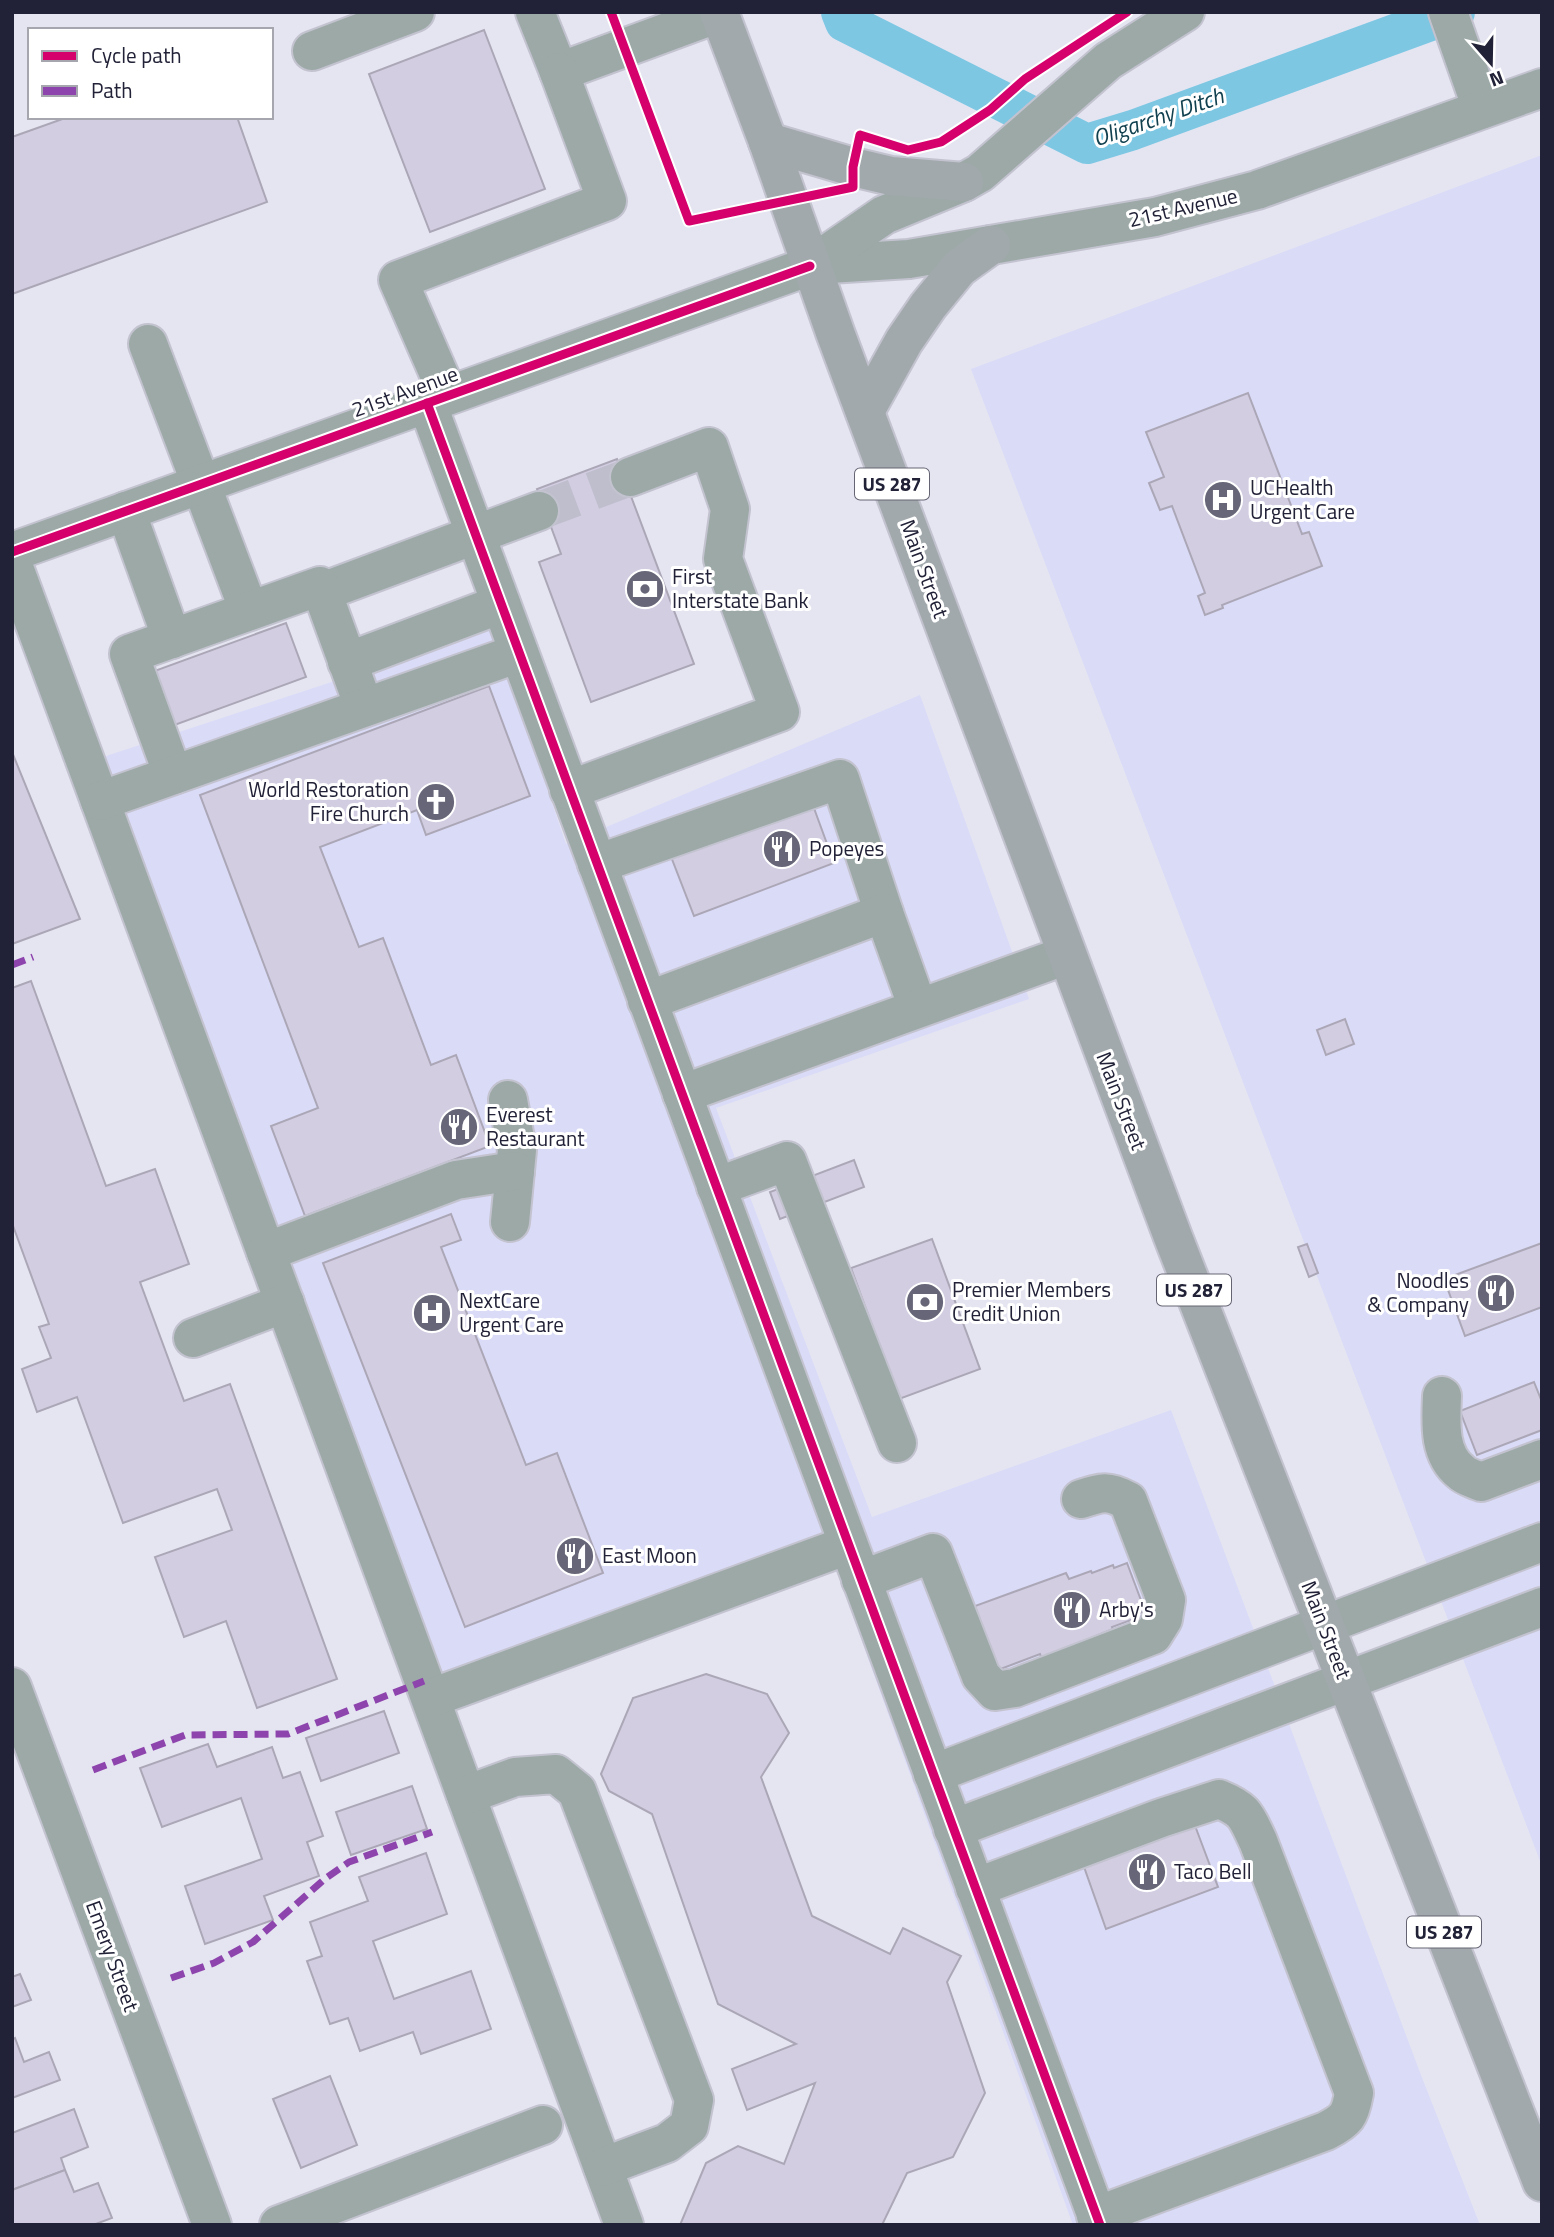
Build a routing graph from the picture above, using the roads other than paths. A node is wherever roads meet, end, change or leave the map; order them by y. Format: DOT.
graph roads {
  1 [pos="415,12"];
  2 [pos="535,12"];
  3 [pos="1185,12"];
  4 [pos="1448,12"];
  5 [pos="719,13"];
  6 [pos="312,51"];
  7 [pos="559,72"];
  8 [pos="1542,88"];
  9 [pos="1482,109"];
  10 [pos="768,142"];
  11 [pos="964,182"];
  12 [pos="991,244"];
  13 [pos="810,266"];
  14 [pos="148,344"];
  15 [pos="437,399"];
  16 [pos="865,411"];
  17 [pos="630,477"];
  18 [pos="200,485"];
  19 [pos="539,510"];
  20 [pos="126,511"];
  21 [pos="475,534"];
  22 [pos="12,552"];
  23 [pos="12,562"];
  24 [pos="322,592"];
  25 [pos="501,604"];
  26 [pos="249,611"];
  27 [pos="172,639"];
  28 [pos="519,653"];
  29 [pos="347,662"];
  30 [pos="364,707"];
  31 [pos="173,775"];
  32 [pos="569,790"];
  33 [pos="100,801"];
  34 [pos="597,864"];
  35 [pos="884,913"];
  36 [pos="1066,955"];
  37 [pos="647,1001"];
  38 [pos="918,1008"];
  39 [pos="682,1094"];
  40 [pos="508,1100"];
  41 [pos="515,1171"];
  42 [pos="716,1186"];
  43 [pos="510,1222"];
  44 [pos="266,1252"];
  45 [pos="285,1303"];
  46 [pos="192,1338"];
  47 [pos="1442,1396"];
  48 [pos="897,1443"];
  49 [pos="1542,1459"];
  50 [pos="1081,1499"];
  51 [pos="1542,1542"];
  52 [pos="848,1545"];
  53 [pos="861,1580"];
  54 [pos="1542,1607"];
  55 [pos="1323,1624"];
  56 [pos="1153,1634"];
  57 [pos="1346,1681"];
  58 [pos="1173,1682"];
  59 [pos="12,1687"];
  60 [pos="431,1698"];
  61 [pos="933,1774"];
  62 [pos="466,1795"];
  63 [pos="953,1829"];
  64 [pos="975,1888"];
  65 [pos="542,2125"];
  66 [pos="603,2167"];
  67 [pos="1542,2182"];
  68 [pos="1098,2221"];
  69 [pos="212,2225"];
  70 [pos="279,2225"];
  71 [pos="624,2225"];
  1 -- 6 [label="street"];
  2 -- 7 [label="street"];
  3 -- 11 [label="street, 21st Avenue"];
  4 -- 9 [label="street"];
  5 -- 7 [label="street"];
  5 -- 10 [label="highway, Main Street / US 287"];
  7 -- 15 [label="street"];
  8 -- 9 [label="street, 21st Avenue"];
  9 -- 12 [label="street, 21st Avenue"];
  10 -- 11 [label="highway"];
  10 -- 13 [label="highway, Main Street / US 287"];
  11 -- 13 [label="street, 21st Avenue"];
  12 -- 13 [label="street, 21st Avenue"];
  12 -- 16 [label="highway"];
  13 -- 15 [label="street, 21st Avenue"];
  13 -- 16 [label="highway, Main Street / US 287"];
  14 -- 18 [label="street"];
  15 -- 18 [label="street, 21st Avenue"];
  15 -- 21 [label="street"];
  16 -- 36 [label="highway, Main Street / US 287"];
  17 -- 32 [label="street"];
  18 -- 20 [label="street, 21st Avenue"];
  18 -- 26 [label="street"];
  19 -- 21 [label="street"];
  20 -- 22 [label="street, 21st Avenue"];
  20 -- 27 [label="street"];
  21 -- 24 [label="street"];
  21 -- 25 [label="street"];
  23 -- 33 [label="street"];
  24 -- 26 [label="street"];
  24 -- 29 [label="street"];
  25 -- 28 [label="street"];
  25 -- 29 [label="street"];
  26 -- 27 [label="street"];
  27 -- 31 [label="street"];
  28 -- 30 [label="street"];
  28 -- 32 [label="street"];
  29 -- 30 [label="street"];
  30 -- 31 [label="street"];
  31 -- 33 [label="street"];
  32 -- 34 [label="street"];
  33 -- 44 [label="street"];
  34 -- 35 [label="street"];
  34 -- 37 [label="street"];
  35 -- 37 [label="street"];
  35 -- 38 [label="street"];
  36 -- 38 [label="street"];
  36 -- 55 [label="highway, Main Street / US 287"];
  37 -- 39 [label="street"];
  38 -- 39 [label="street"];
  39 -- 42 [label="street"];
  40 -- 41 [label="street"];
  41 -- 43 [label="street"];
  41 -- 44 [label="street"];
  42 -- 48 [label="street"];
  42 -- 52 [label="street"];
  44 -- 45 [label="street"];
  45 -- 46 [label="street"];
  45 -- 60 [label="street"];
  47 -- 49 [label="street"];
  50 -- 56 [label="street"];
  51 -- 55 [label="street"];
  52 -- 53 [label="street"];
  52 -- 60 [label="street"];
  53 -- 56 [label="street"];
  53 -- 61 [label="street"];
  54 -- 57 [label="street"];
  55 -- 57 [label="highway, Main Street / US 287"];
  55 -- 58 [label="street"];
  56 -- 58 [label="street"];
  57 -- 63 [label="street"];
  57 -- 67 [label="highway, Main Street / US 287"];
  58 -- 61 [label="street"];
  59 -- 69 [label="street, Emery Street"];
  60 -- 62 [label="street"];
  61 -- 63 [label="street"];
  62 -- 66 [label="street"];
  62 -- 66 [label="street"];
  63 -- 64 [label="street"];
  64 -- 68 [label="street"];
  64 -- 68 [label="street"];
  65 -- 70 [label="street"];
  66 -- 71 [label="street"];
}
